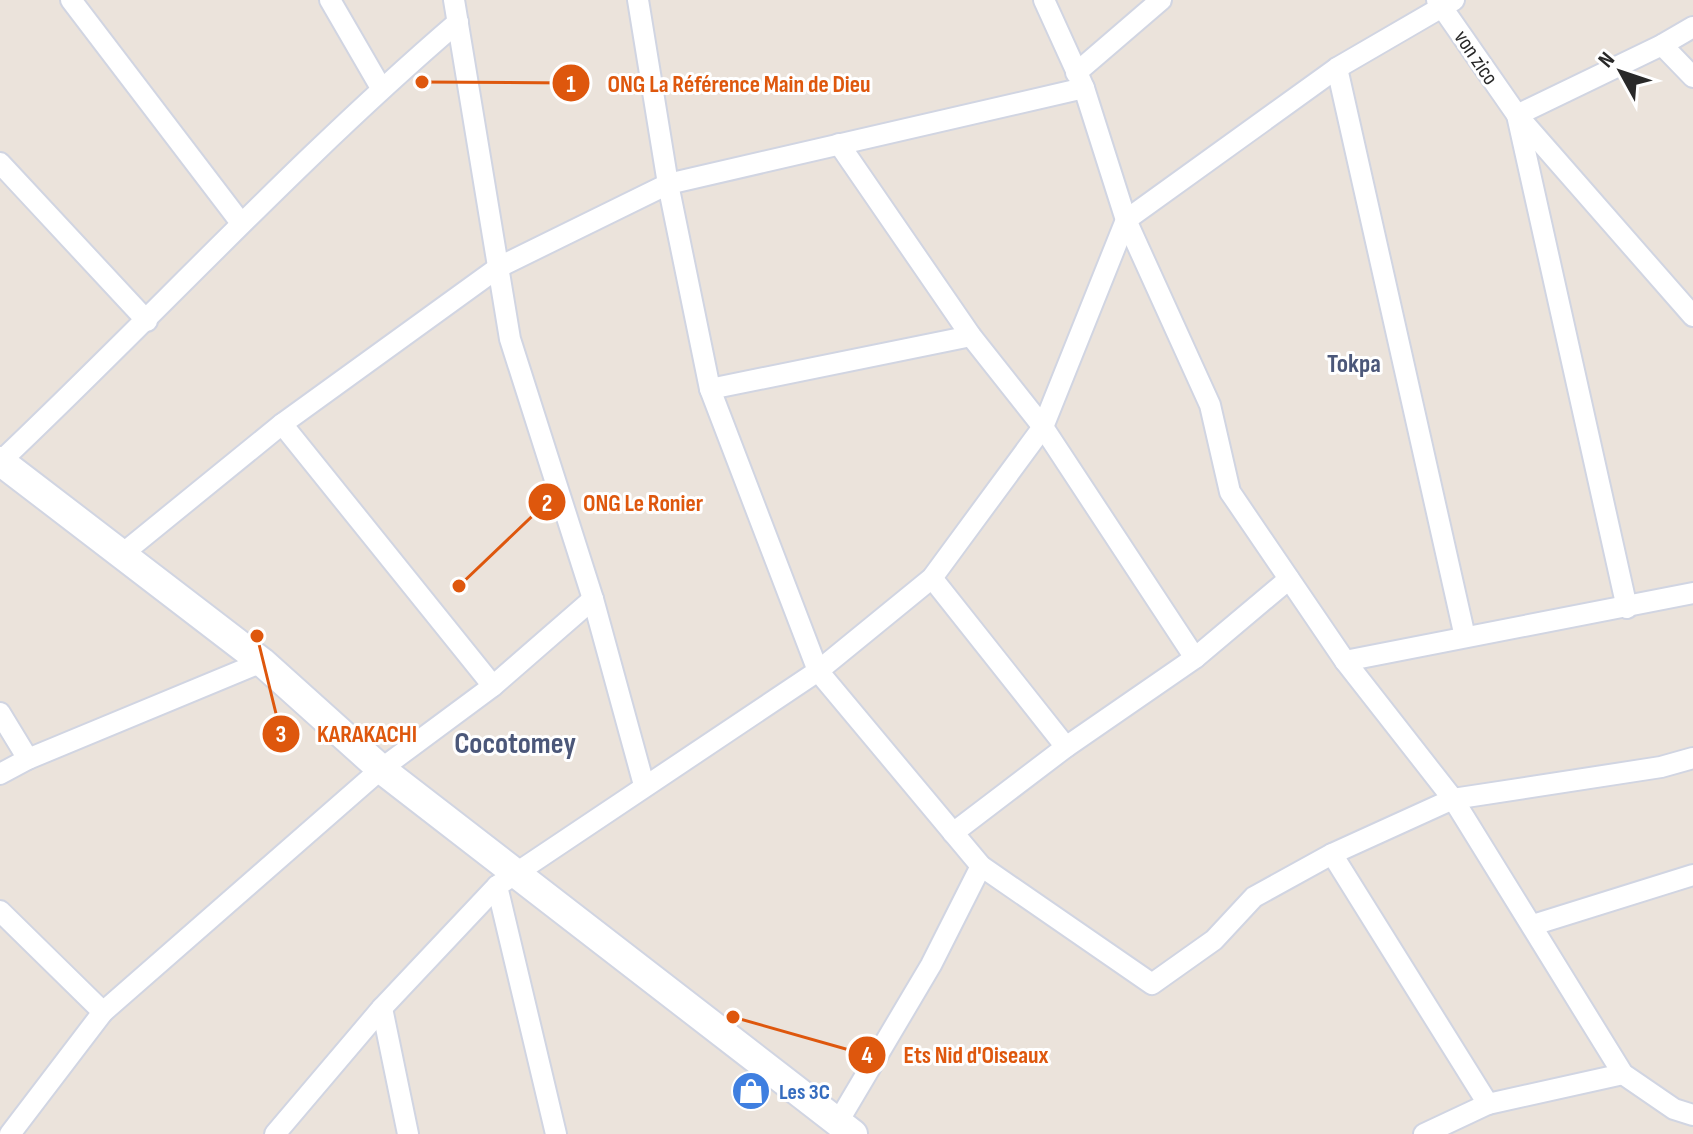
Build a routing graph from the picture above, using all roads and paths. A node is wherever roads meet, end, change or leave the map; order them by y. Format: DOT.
graph roads {
  1 [pos="71,0"];
  2 [pos="330,0"];
  3 [pos="454,0"];
  4 [pos="638,0"];
  5 [pos="1044,0"];
  6 [pos="1161,0"];
  7 [pos="1445,3"];
  8 [pos="458,22"];
  9 [pos="1693,27"];
  10 [pos="1662,45"];
  11 [pos="1337,68"];
  12 [pos="1693,77"];
  13 [pos="1080,80"];
  14 [pos="381,88"];
  15 [pos="1517,115"];
  16 [pos="839,144"];
  17 [pos="0,163"];
  18 [pos="668,184"];
  19 [pos="1126,220"];
  20 [pos="241,223"];
  21 [pos="499,267"];
  22 [pos="1693,316"];
  23 [pos="147,321"];
  24 [pos="971,336"];
  25 [pos="710,389"];
  26 [pos="282,424"];
  27 [pos="1043,427"];
  28 [pos="0,461"];
  29 [pos="121,555"];
  30 [pos="932,578"];
  31 [pos="1289,579"];
  32 [pos="1693,593"];
  33 [pos="593,599"];
  34 [pos="1627,608"];
  35 [pos="1465,637"];
  36 [pos="1195,658"];
  37 [pos="1345,661"];
  38 [pos="262,662"];
  39 [pos="818,671"];
  40 [pos="493,686"];
  41 [pos="0,713"];
  42 [pos="1066,747"];
  43 [pos="1693,758"];
  44 [pos="28,759"];
  45 [pos="381,769"];
  46 [pos="0,774"];
  47 [pos="644,785"];
  48 [pos="1453,799"];
  49 [pos="953,833"];
  50 [pos="1332,854"];
  51 [pos="981,866"];
  52 [pos="1693,875"];
  53 [pos="506,880"];
  54 [pos="0,911"];
  55 [pos="1533,925"];
  56 [pos="382,1008"];
  57 [pos="103,1012"];
  58 [pos="1623,1074"];
  59 [pos="1488,1104"];
  60 [pos="1693,1115"];
  61 [pos="8,1127"];
  62 [pos="845,1128"];
  63 [pos="275,1134"];
  64 [pos="408,1134"];
  65 [pos="556,1134"];
  66 [pos="1424,1134"];
  1 -- 20 [label="street"];
  2 -- 14 [label="street"];
  3 -- 8 [label="street"];
  4 -- 18 [label="street"];
  5 -- 13 [label="street"];
  6 -- 13 [label="street"];
  7 -- 11 [label="street"];
  7 -- 15 [label="street, von zico"];
  8 -- 14 [label="street"];
  8 -- 21 [label="street"];
  9 -- 10 [label="street"];
  10 -- 12 [label="street"];
  10 -- 15 [label="street"];
  11 -- 19 [label="street"];
  11 -- 35 [label="street"];
  13 -- 16 [label="street"];
  13 -- 19 [label="street"];
  14 -- 20 [label="street"];
  15 -- 22 [label="street"];
  15 -- 34 [label="street"];
  16 -- 18 [label="street"];
  16 -- 24 [label="street"];
  17 -- 23 [label="street"];
  18 -- 21 [label="street"];
  18 -- 25 [label="street"];
  19 -- 27 [label="street"];
  19 -- 31 [label="street"];
  20 -- 23 [label="street"];
  21 -- 26 [label="street"];
  21 -- 33 [label="street"];
  23 -- 28 [label="street"];
  24 -- 25 [label="street"];
  24 -- 27 [label="street"];
  25 -- 39 [label="street"];
  26 -- 29 [label="street"];
  26 -- 40 [label="street"];
  27 -- 30 [label="street"];
  27 -- 36 [label="street"];
  28 -- 29 [label="main road"];
  29 -- 38 [label="main road"];
  30 -- 39 [label="street"];
  30 -- 42 [label="street"];
  31 -- 36 [label="street"];
  31 -- 37 [label="street"];
  32 -- 34 [label="street"];
  33 -- 40 [label="street"];
  33 -- 47 [label="street"];
  34 -- 35 [label="street"];
  35 -- 37 [label="street"];
  36 -- 42 [label="street"];
  37 -- 48 [label="street"];
  38 -- 44 [label="street"];
  38 -- 45 [label="main road"];
  39 -- 47 [label="street"];
  39 -- 49 [label="street"];
  40 -- 45 [label="street"];
  41 -- 44 [label="street"];
  42 -- 49 [label="street"];
  43 -- 48 [label="street"];
  44 -- 46 [label="street"];
  45 -- 53 [label="main road"];
  45 -- 57 [label="street"];
  47 -- 53 [label="street"];
  48 -- 50 [label="street"];
  48 -- 55 [label="street"];
  49 -- 51 [label="street"];
  50 -- 51 [label="street"];
  50 -- 59 [label="street"];
  51 -- 62 [label="street"];
  52 -- 55 [label="street"];
  53 -- 56 [label="street"];
  53 -- 62 [label="main road"];
  53 -- 65 [label="street"];
  54 -- 57 [label="street"];
  55 -- 58 [label="street"];
  56 -- 63 [label="street"];
  56 -- 64 [label="street"];
  57 -- 61 [label="street"];
  58 -- 59 [label="street"];
  58 -- 60 [label="street"];
  59 -- 66 [label="street"];
}
